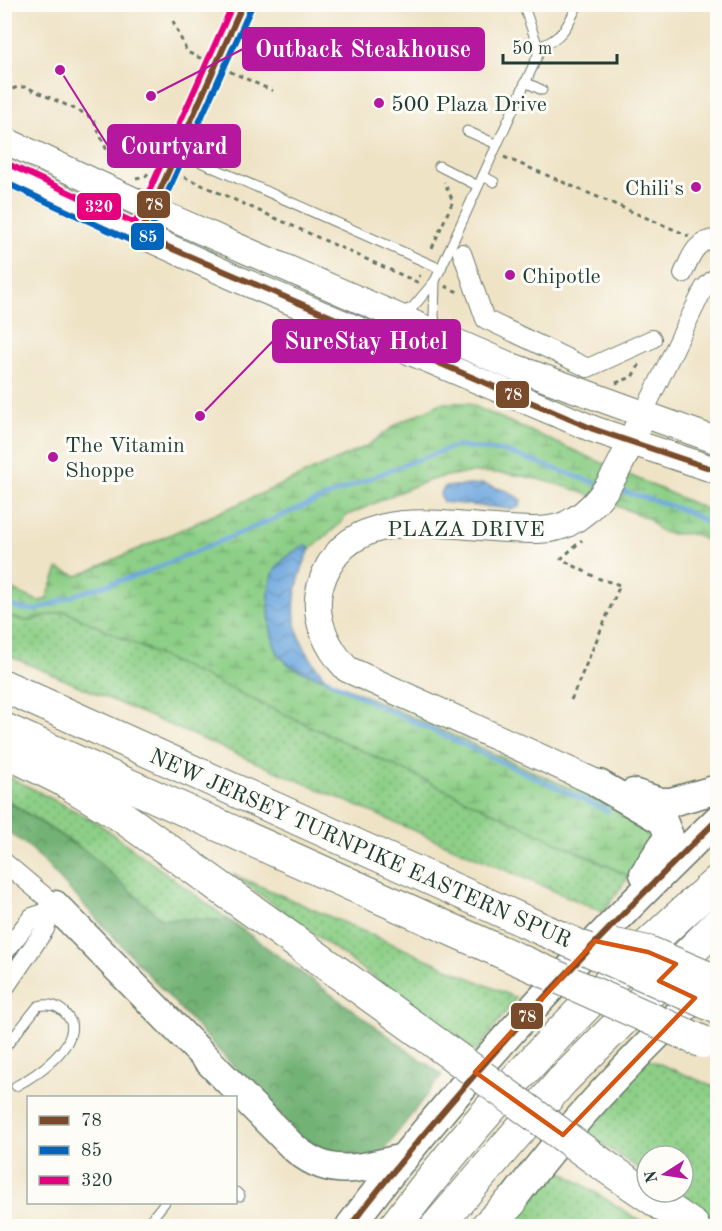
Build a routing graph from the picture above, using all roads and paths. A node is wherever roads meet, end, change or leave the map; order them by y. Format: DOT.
graph roads {
  1 [pos="243,4"];
  2 [pos="523,4"];
  3 [pos="578,4"];
  4 [pos="173,21"];
  5 [pos="538,47"];
  6 [pos="202,57"];
  7 [pos="198,67"];
  8 [pos="525,82"];
  9 [pos="542,90"];
  10 [pos="273,91"];
  11 [pos="4,92"];
  12 [pos="466,131"];
  13 [pos="4,140"];
  14 [pos="495,148"];
  15 [pos="178,152"];
  16 [pos="439,166"];
  17 [pos="152,167"];
  18 [pos="4,172"];
  19 [pos="122,176"];
  20 [pos="483,176"];
  21 [pos="184,177"];
  22 [pos="441,177"];
  23 [pos="130,179"];
  24 [pos="494,182"];
  25 [pos="478,186"];
  26 [pos="152,209"];
  27 [pos="140,235"];
  28 [pos="710,241"];
  29 [pos="432,248"];
  30 [pos="462,253"];
  31 [pos="441,269"];
  32 [pos="683,274"];
  33 [pos="420,275"];
  34 [pos="717,275"];
  35 [pos="435,281"];
  36 [pos="396,315"];
  37 [pos="439,334"];
  38 [pos="652,339"];
  39 [pos="643,414"];
  40 [pos="717,441"];
  41 [pos="624,454"];
  42 [pos="717,471"];
  43 [pos="585,537"];
  44 [pos="4,686"];
  45 [pos="571,700"];
  46 [pos="4,729"];
  47 [pos="4,751"];
  48 [pos="599,784"];
  49 [pos="717,789"];
  50 [pos="717,819"];
  51 [pos="4,862"];
  52 [pos="717,881"];
  53 [pos="53,908"];
  54 [pos="622,911"];
  55 [pos="717,924"];
  56 [pos="546,931"];
  57 [pos="4,953"];
  58 [pos="717,976"];
  59 [pos="717,982"];
  60 [pos="4,989"];
  61 [pos="717,1008"];
  62 [pos="710,1046"];
  63 [pos="4,1049"];
  64 [pos="16,1086"];
  65 [pos="404,1158"];
  66 [pos="164,1204"];
  67 [pos="502,1214"];
  68 [pos="146,1227"];
  69 [pos="350,1227"];
  70 [pos="395,1227"];
  71 [pos="437,1227"];
  72 [pos="487,1227"];
  73 [pos="693,1227"];
  1 -- 15 [label="street"];
  2 -- 5 [label="lane"];
  3 -- 5 [label="lane"];
  4 -- 10 [label="path, bridge"];
  5 -- 8 [label="lane"];
  6 -- 7 [label="path"];
  8 -- 9 [label="lane"];
  8 -- 14 [label="lane"];
  11 -- 19 [label="path"];
  12 -- 14 [label="lane"];
  13 -- 26 [label="street"];
  14 -- 20 [label="lane"];
  14 -- 28 [label="path"];
  15 -- 26 [label="street"];
  15 -- 31 [label="lane"];
  16 -- 25 [label="lane"];
  17 -- 23 [label="path"];
  18 -- 27 [label="street"];
  20 -- 24 [label="lane"];
  20 -- 25 [label="lane"];
  21 -- 33 [label="path"];
  22 -- 29 [label="path"];
  25 -- 31 [label="lane"];
  26 -- 27 [label="street"];
  26 -- 36 [label="street"];
  27 -- 41 [label="street"];
  28 -- 32 [label="street"];
  30 -- 38 [label="street"];
  31 -- 35 [label="lane"];
  34 -- 39 [label="street, PLAZA DRIVE"];
  35 -- 36 [label="lane"];
  35 -- 37 [label="lane"];
  36 -- 37 [label="street"];
  37 -- 39 [label="street"];
  39 -- 40 [label="street"];
  39 -- 41 [label="street, PLAZA DRIVE"];
  41 -- 42 [label="street"];
  41 -- 48 [label="street, PLAZA DRIVE"];
  43 -- 45 [label="path"];
  44 -- 56 [label="highway, NEW JERSEY TURNPIKE EASTERN SPUR"];
  46 -- 62 [label="highway, NEW JERSEY TURNPIKE EASTERN SPUR, bridge"];
  47 -- 73 [label="highway, bridge"];
  48 -- 49 [label="main road"];
  48 -- 54 [label="main road"];
  50 -- 54 [label="main road"];
  51 -- 53 [label="street"];
  52 -- 70 [label="highway"];
  53 -- 57 [label="street"];
  53 -- 60 [label="street"];
  53 -- 65 [label="main road"];
  54 -- 65 [label="main road"];
  55 -- 71 [label="highway"];
  56 -- 59 [label="highway, bridge"];
  56 -- 61 [label="highway, NEW JERSEY TURNPIKE EASTERN SPUR, bridge"];
  58 -- 67 [label="main road"];
  63 -- 64 [label="lane"];
  65 -- 69 [label="main road"];
  66 -- 68 [label="lane"];
  67 -- 72 [label="highway"];
}
